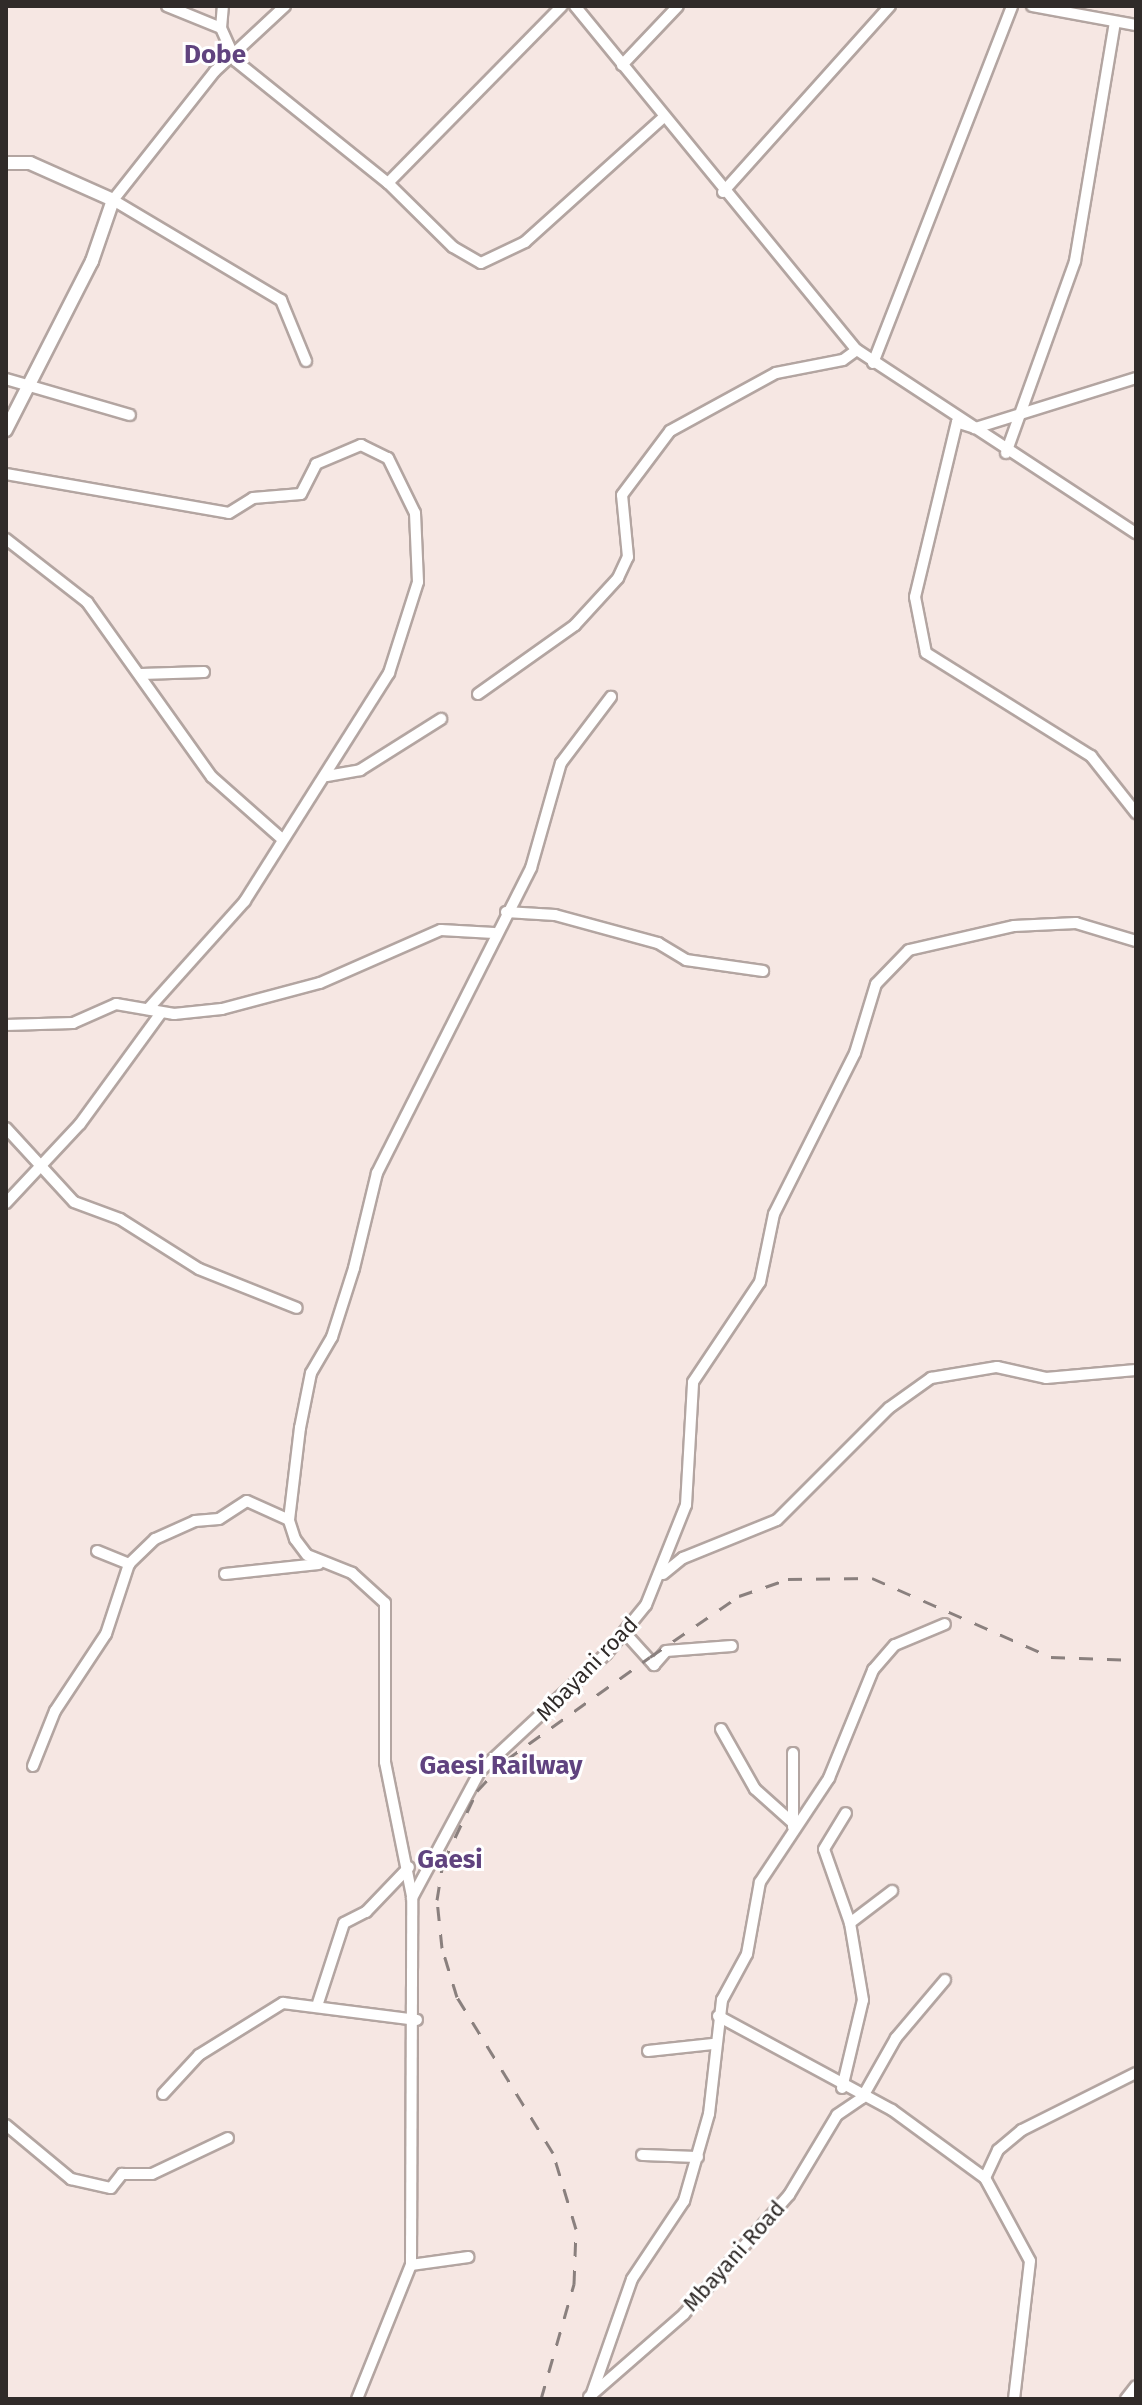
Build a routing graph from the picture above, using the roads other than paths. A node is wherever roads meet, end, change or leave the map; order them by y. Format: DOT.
graph roads {
  1 [pos="167,6"];
  2 [pos="223,6"];
  3 [pos="285,6"];
  4 [pos="562,6"];
  5 [pos="575,6"];
  6 [pos="678,6"];
  7 [pos="890,6"];
  8 [pos="1012,6"];
  9 [pos="1032,6"];
  10 [pos="1115,23"];
  11 [pos="1136,25"];
  12 [pos="221,28"];
  13 [pos="232,53"];
  14 [pos="622,65"];
  15 [pos="664,117"];
  16 [pos="6,163"];
  17 [pos="388,183"];
  18 [pos="723,192"];
  19 [pos="113,200"];
  20 [pos="857,350"];
  21 [pos="306,361"];
  22 [pos="873,363"];
  23 [pos="1136,378"];
  24 [pos="6,379"];
  25 [pos="25,389"];
  26 [pos="130,415"];
  27 [pos="1019,416"];
  28 [pos="957,422"];
  29 [pos="6,430"];
  30 [pos="1006,453"];
  31 [pos="6,474"];
  32 [pos="1136,533"];
  33 [pos="6,539"];
  34 [pos="204,672"];
  35 [pos="141,674"];
  36 [pos="478,694"];
  37 [pos="611,697"];
  38 [pos="441,719"];
  39 [pos="327,776"];
  40 [pos="1136,813"];
  41 [pos="282,839"];
  42 [pos="506,912"];
  43 [pos="494,933"];
  44 [pos="1136,941"];
  45 [pos="763,971"];
  46 [pos="148,1009"];
  47 [pos="161,1013"];
  48 [pos="6,1025"];
  49 [pos="6,1128"];
  50 [pos="38,1170"];
  51 [pos="6,1203"];
  52 [pos="297,1308"];
  53 [pos="1136,1370"];
  54 [pos="289,1520"];
  55 [pos="97,1551"];
  56 [pos="129,1564"];
  57 [pos="324,1564"];
  58 [pos="225,1574"];
  59 [pos="658,1578"];
  60 [pos="945,1624"];
  61 [pos="626,1634"];
  62 [pos="732,1646"];
  63 [pos="721,1729"];
  64 [pos="793,1753"];
  65 [pos="33,1766"];
  66 [pos="846,1813"];
  67 [pos="793,1826"];
  68 [pos="409,1867"];
  69 [pos="892,1891"];
  70 [pos="412,1898"];
  71 [pos="850,1923"];
  72 [pos="945,1980"];
  73 [pos="318,2003"];
  74 [pos="718,2016"];
  75 [pos="417,2020"];
  76 [pos="713,2044"];
  77 [pos="648,2051"];
  78 [pos="1136,2073"];
  79 [pos="842,2088"];
  80 [pos="163,2094"];
  81 [pos="862,2098"];
  82 [pos="6,2125"];
  83 [pos="228,2138"];
  84 [pos="642,2155"];
  85 [pos="698,2157"];
  86 [pos="985,2178"];
  87 [pos="468,2257"];
  88 [pos="411,2265"];
  89 [pos="1136,2386"];
  90 [pos="589,2398"];
  91 [pos="357,2399"];
  92 [pos="1014,2399"];
  93 [pos="1126,2399"];
  1 -- 12 [label="street"];
  2 -- 12 [label="street"];
  3 -- 13 [label="street"];
  4 -- 17 [label="street"];
  5 -- 14 [label="street"];
  6 -- 14 [label="street"];
  7 -- 18 [label="street"];
  8 -- 22 [label="street"];
  9 -- 10 [label="street"];
  10 -- 11 [label="street"];
  10 -- 27 [label="street"];
  12 -- 13 [label="street"];
  13 -- 17 [label="street"];
  13 -- 19 [label="street"];
  14 -- 15 [label="street"];
  15 -- 17 [label="street"];
  15 -- 18 [label="street"];
  16 -- 19 [label="street"];
  18 -- 20 [label="street"];
  19 -- 21 [label="street"];
  19 -- 25 [label="street"];
  20 -- 22 [label="street"];
  20 -- 36 [label="street"];
  22 -- 28 [label="street"];
  23 -- 27 [label="street"];
  24 -- 25 [label="street"];
  25 -- 26 [label="street"];
  25 -- 29 [label="street"];
  27 -- 28 [label="street"];
  27 -- 30 [label="street"];
  28 -- 30 [label="street"];
  28 -- 40 [label="street"];
  30 -- 32 [label="street"];
  31 -- 39 [label="street"];
  33 -- 35 [label="street"];
  34 -- 35 [label="street"];
  35 -- 41 [label="street"];
  37 -- 42 [label="street"];
  38 -- 39 [label="street"];
  39 -- 41 [label="street"];
  41 -- 46 [label="street"];
  42 -- 43 [label="street"];
  42 -- 45 [label="street"];
  43 -- 47 [label="street"];
  43 -- 54 [label="street"];
  44 -- 59 [label="street, Mbayani road"];
  46 -- 47 [label="street"];
  46 -- 48 [label="street"];
  47 -- 50 [label="street"];
  49 -- 50 [label="street"];
  50 -- 51 [label="street"];
  50 -- 52 [label="street"];
  53 -- 59 [label="street"];
  54 -- 56 [label="street"];
  54 -- 57 [label="street"];
  55 -- 56 [label="street"];
  56 -- 65 [label="street"];
  57 -- 58 [label="street"];
  57 -- 68 [label="street"];
  59 -- 61 [label="street, Mbayani road"];
  60 -- 67 [label="street"];
  61 -- 62 [label="street"];
  61 -- 70 [label="street, Mbayani road"];
  63 -- 67 [label="street"];
  64 -- 67 [label="street"];
  66 -- 71 [label="street"];
  67 -- 74 [label="street"];
  68 -- 70 [label="street"];
  68 -- 73 [label="street"];
  69 -- 71 [label="street"];
  70 -- 75 [label="street"];
  71 -- 79 [label="street"];
  72 -- 81 [label="street, Mbayani Road"];
  73 -- 75 [label="street"];
  73 -- 80 [label="street"];
  74 -- 76 [label="street"];
  74 -- 79 [label="street"];
  75 -- 88 [label="street"];
  76 -- 77 [label="street"];
  76 -- 85 [label="street"];
  78 -- 86 [label="street"];
  79 -- 81 [label="street"];
  81 -- 86 [label="street"];
  81 -- 90 [label="street, Mbayani Road"];
  82 -- 83 [label="street"];
  84 -- 85 [label="street"];
  85 -- 90 [label="street"];
  86 -- 92 [label="street"];
  87 -- 88 [label="street"];
  88 -- 91 [label="street"];
  89 -- 93 [label="street"];
}
